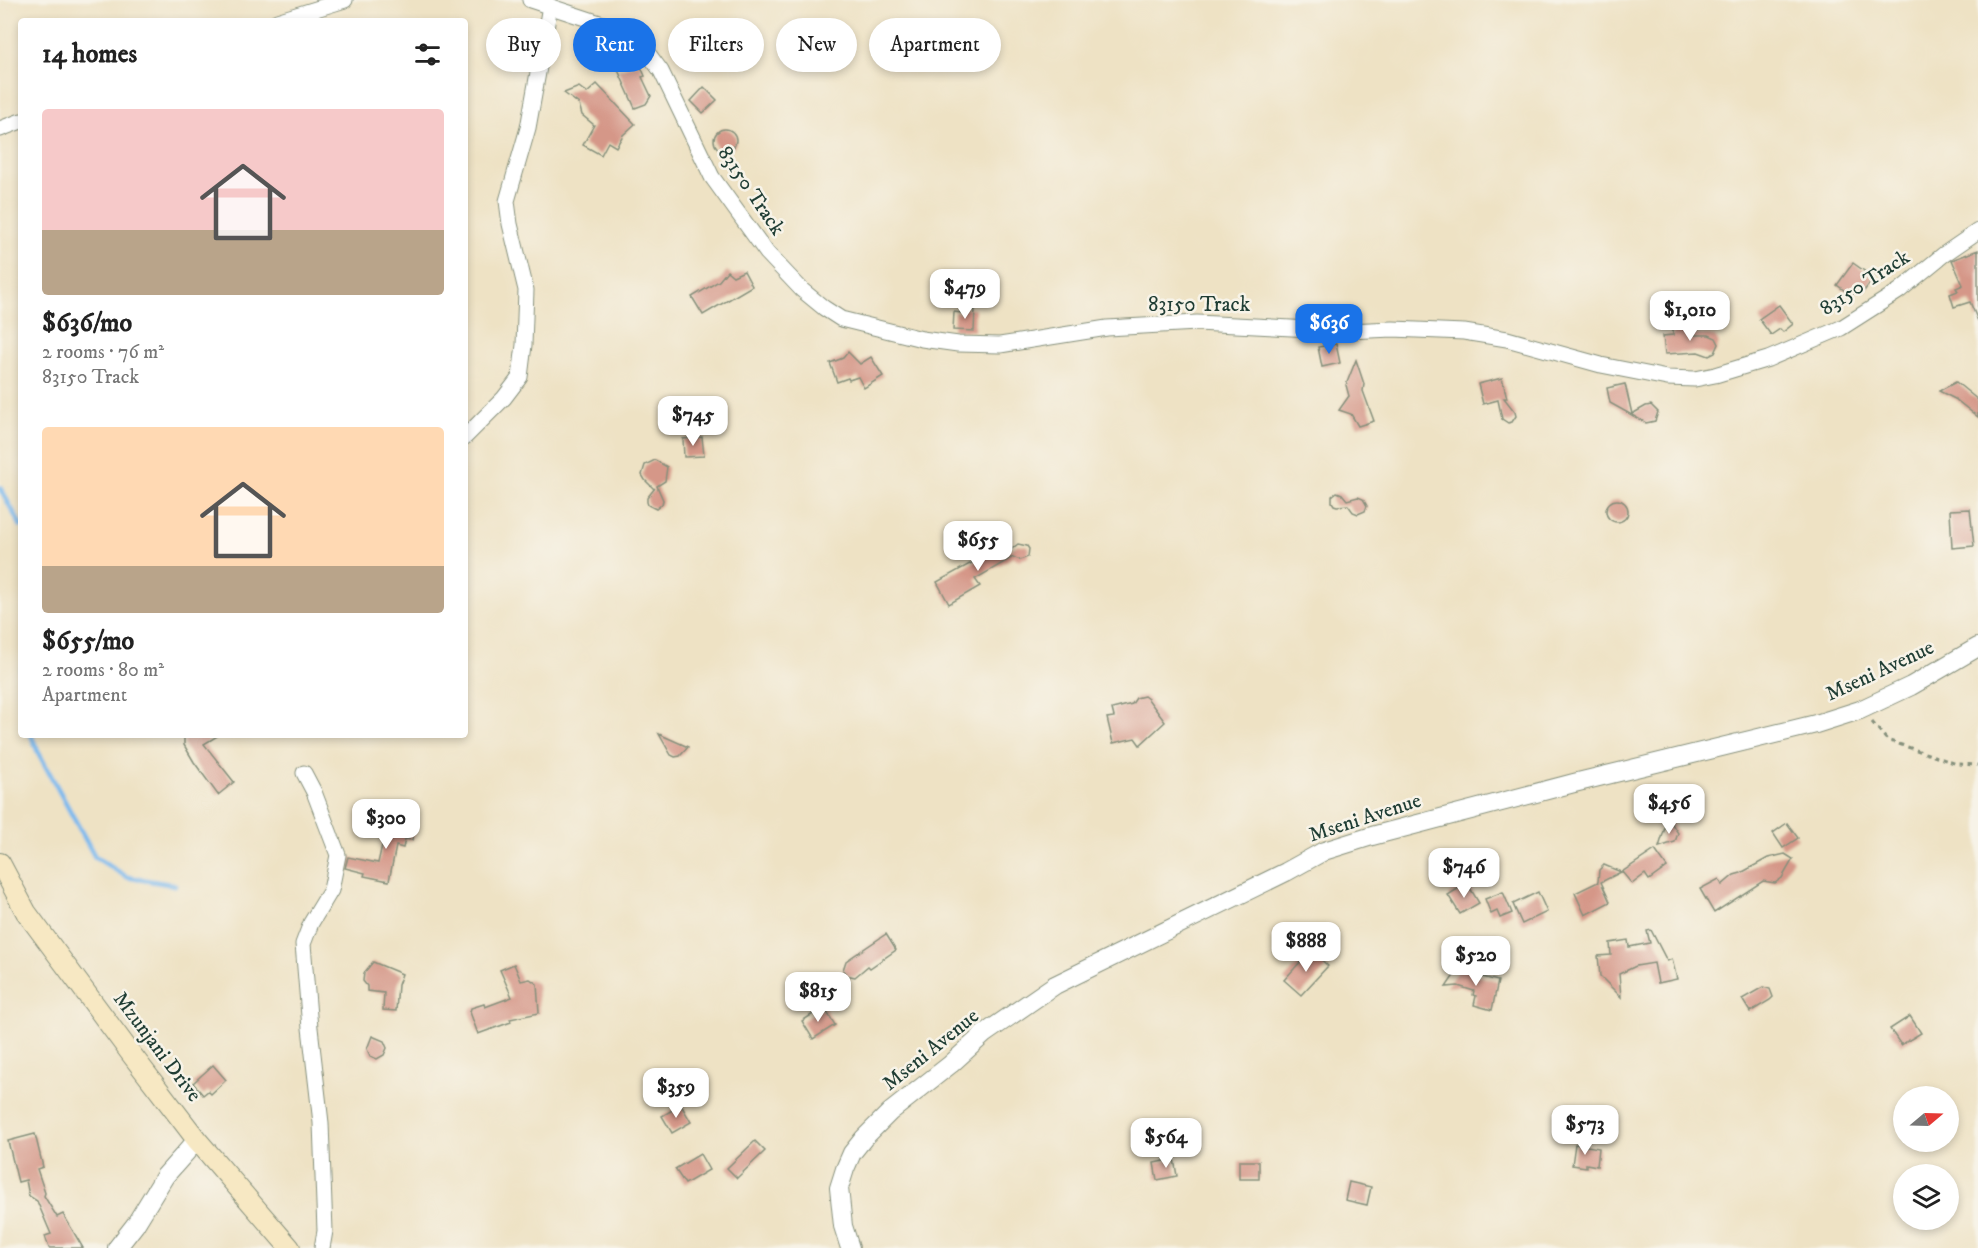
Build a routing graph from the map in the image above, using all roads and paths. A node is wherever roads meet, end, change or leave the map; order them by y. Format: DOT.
graph roads {
  1 [pos="345,0"];
  2 [pos="530,0"];
  3 [pos="550,6"];
  4 [pos="287,18"];
  5 [pos="18,122"];
  6 [pos="0,129"];
  7 [pos="1978,231"];
  8 [pos="468,434"];
  9 [pos="1978,647"];
  10 [pos="1860,710"];
  11 [pos="1978,765"];
  12 [pos="304,773"];
  13 [pos="0,863"];
  14 [pos="197,1140"];
  15 [pos="117,1248"];
  16 [pos="290,1248"];
  17 [pos="322,1248"];
  18 [pos="850,1248"];
  1 -- 4 [label="street"];
  2 -- 3 [label="street, 83150 Track"];
  3 -- 7 [label="street, 83150 Track"];
  3 -- 8 [label="street"];
  5 -- 6 [label="street"];
  9 -- 10 [label="street, Mseni Avenue"];
  10 -- 11 [label="path"];
  10 -- 18 [label="street, Mseni Avenue"];
  12 -- 17 [label="street"];
  13 -- 14 [label="main road, Mzunjani Drive"];
  14 -- 15 [label="street"];
  14 -- 16 [label="main road, Mzunjani Drive"];
}
